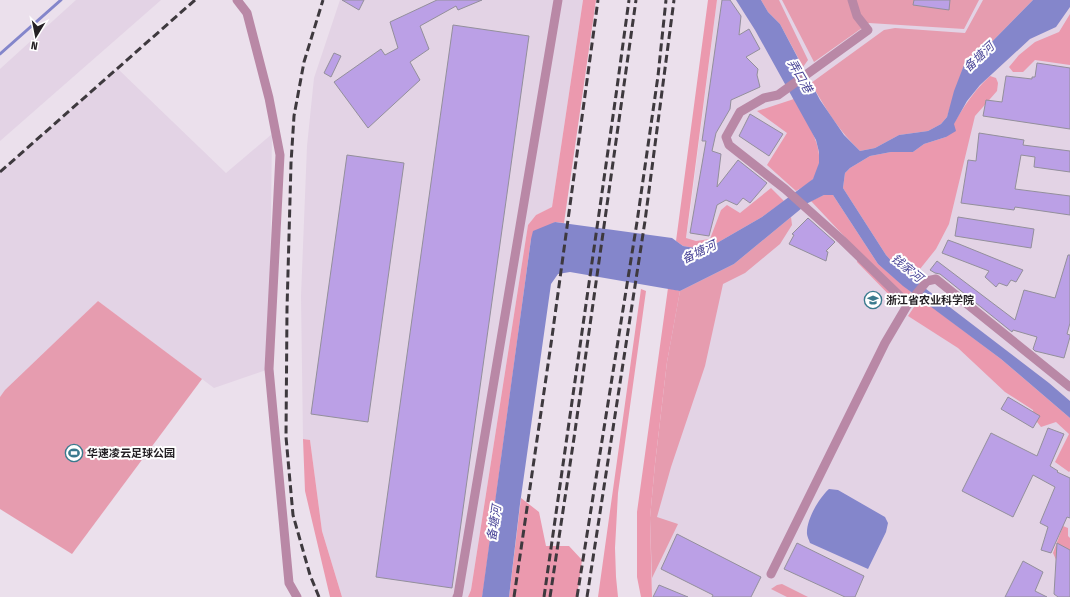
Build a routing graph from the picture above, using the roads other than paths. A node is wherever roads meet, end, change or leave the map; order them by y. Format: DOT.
graph roads {
  1 [pos="238,0"];
  2 [pos="558,0"];
  3 [pos="852,0"];
  4 [pos="908,304"];
  5 [pos="1070,387"];
  6 [pos="771,574"];
  7 [pos="297,597"];
  8 [pos="457,597"];
  1 -- 7 [label="street"];
  2 -- 8 [label="street"];
  3 -- 4 [label="street"];
  4 -- 5 [label="street"];
  4 -- 6 [label="street"];
}
